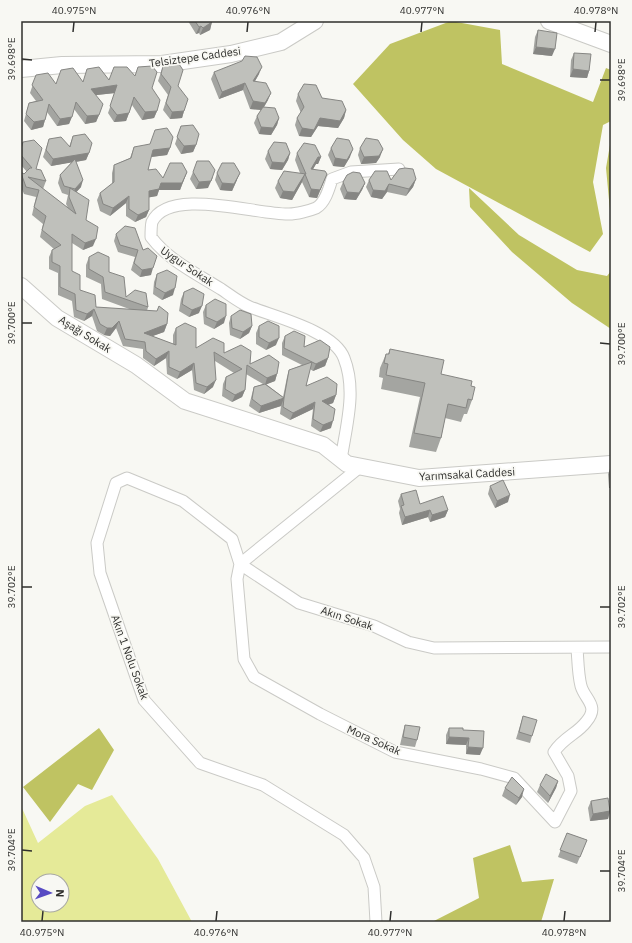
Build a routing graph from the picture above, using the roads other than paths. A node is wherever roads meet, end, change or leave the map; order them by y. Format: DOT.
graph roads {
  1 [pos="314,21"];
  2 [pos="549,21"];
  3 [pos="611,44"];
  4 [pos="21,69"];
  5 [pos="399,169"];
  6 [pos="21,286"];
  7 [pos="153,377"];
  8 [pos="341,460"];
  9 [pos="611,464"];
  10 [pos="360,467"];
  11 [pos="240,564"];
  12 [pos="611,647"];
  13 [pos="577,648"];
  14 [pos="376,922"];
  1 -- 4 [label="street, Telsiztepe Caddesi"];
  2 -- 3 [label="street"];
  5 -- 8 [label="street, Uygur Sokak"];
  6 -- 7 [label="street, Aşağı Sokak"];
  7 -- 8 [label="street, Yarımsakal Caddesi"];
  8 -- 10 [label="street, Yarımsakal Caddesi"];
  9 -- 10 [label="street, Yarımsakal Caddesi"];
  10 -- 11 [label="street"];
  11 -- 13 [label="street, Akın Sokak"];
  11 -- 13 [label="street, Mora Sokak"];
  11 -- 14 [label="street, Akın 1 Nolu Sokak"];
  12 -- 13 [label="street, Akın Sokak"];
}
